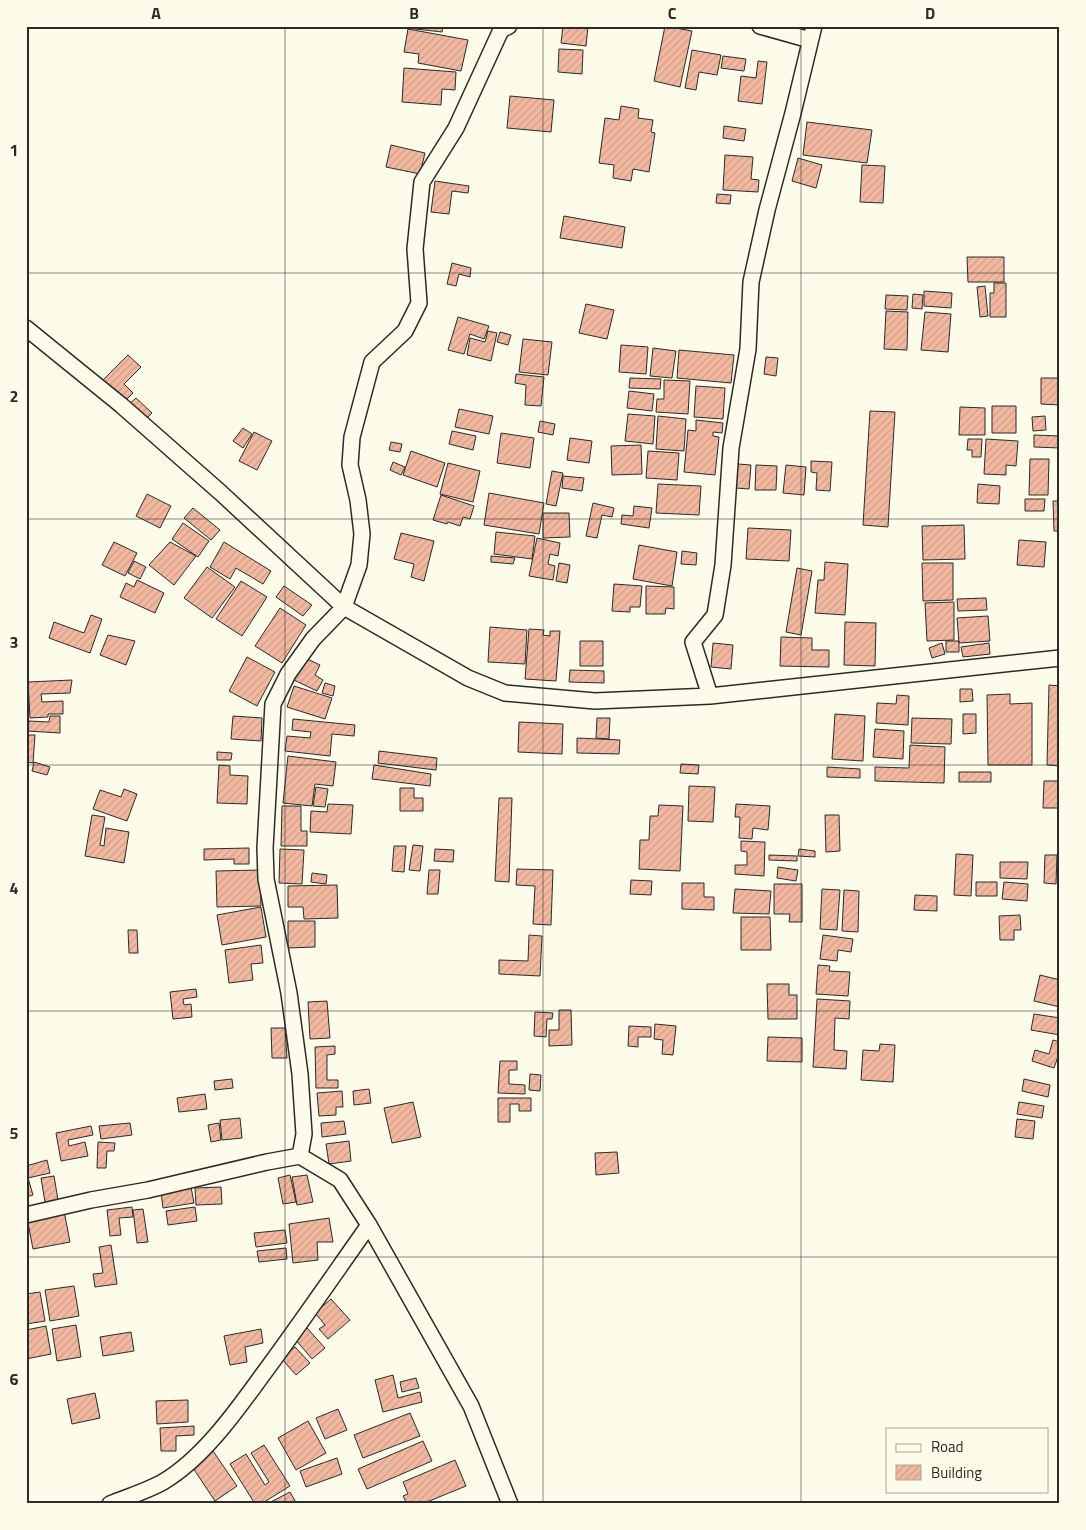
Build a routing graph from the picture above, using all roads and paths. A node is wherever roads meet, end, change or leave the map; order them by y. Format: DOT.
graph roads {
  1 [pos="760,26"];
  2 [pos="504,28"];
  3 [pos="812,33"];
  4 [pos="26,328"];
  5 [pos="344,607"];
  6 [pos="1060,658"];
  7 [pos="710,696"];
  8 [pos="300,1156"];
  9 [pos="26,1215"];
  10 [pos="369,1225"];
  11 [pos="110,1504"];
  12 [pos="510,1504"];
  1 -- 3 [label="street"];
  2 -- 5 [label="street"];
  3 -- 7 [label="street"];
  4 -- 5 [label="street"];
  5 -- 7 [label="street"];
  5 -- 8 [label="street"];
  6 -- 7 [label="street"];
  8 -- 9 [label="street"];
  8 -- 10 [label="street"];
  10 -- 11 [label="street"];
  10 -- 12 [label="street"];
}
